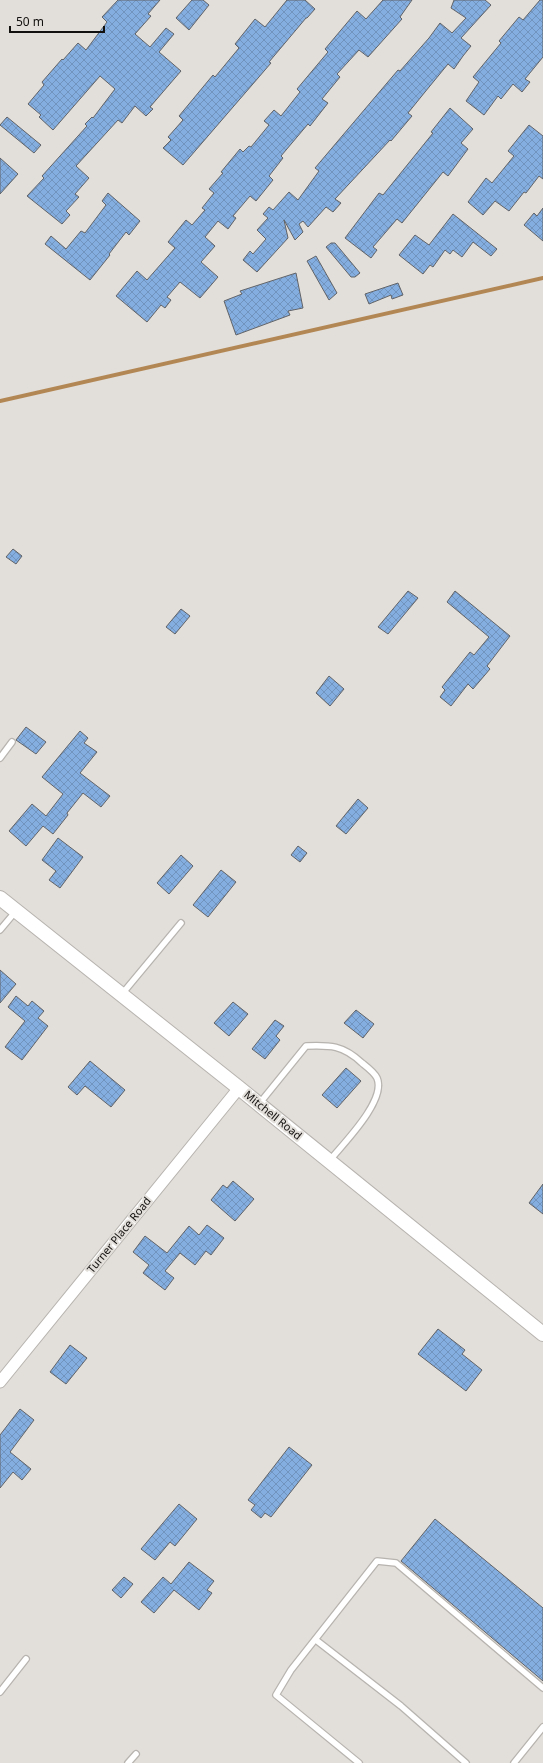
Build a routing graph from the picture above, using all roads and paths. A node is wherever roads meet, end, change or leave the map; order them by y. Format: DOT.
graph roads {
  1 [pos="12,742"];
  2 [pos="0,758"];
  3 [pos="0,898"];
  4 [pos="16,911"];
  5 [pos="181,923"];
  6 [pos="0,930"];
  7 [pos="121,994"];
  8 [pos="239,1088"];
  9 [pos="259,1104"];
  10 [pos="329,1161"];
  11 [pos="543,1334"];
  12 [pos="0,1382"];
  13 [pos="316,1640"];
  14 [pos="26,1659"];
  15 [pos="543,1688"];
  16 [pos="0,1692"];
  17 [pos="543,1727"];
  18 [pos="136,1754"];
  19 [pos="128,1763"];
  20 [pos="359,1763"];
  21 [pos="466,1763"];
  22 [pos="514,1763"];
  1 -- 2 [label="lane"];
  3 -- 4 [label="street, Mitchell Road"];
  4 -- 6 [label="lane"];
  4 -- 7 [label="street, Mitchell Road"];
  5 -- 7 [label="lane"];
  7 -- 8 [label="street, Mitchell Road"];
  8 -- 9 [label="street, Mitchell Road"];
  8 -- 12 [label="street, Turner Place Road"];
  9 -- 10 [label="street, Mitchell Road"];
  9 -- 10 [label="lane"];
  10 -- 11 [label="street, Mitchell Road"];
  13 -- 15 [label="lane"];
  13 -- 20 [label="lane"];
  13 -- 21 [label="lane"];
  14 -- 16 [label="lane"];
  17 -- 22 [label="lane"];
  18 -- 19 [label="lane"];
}
